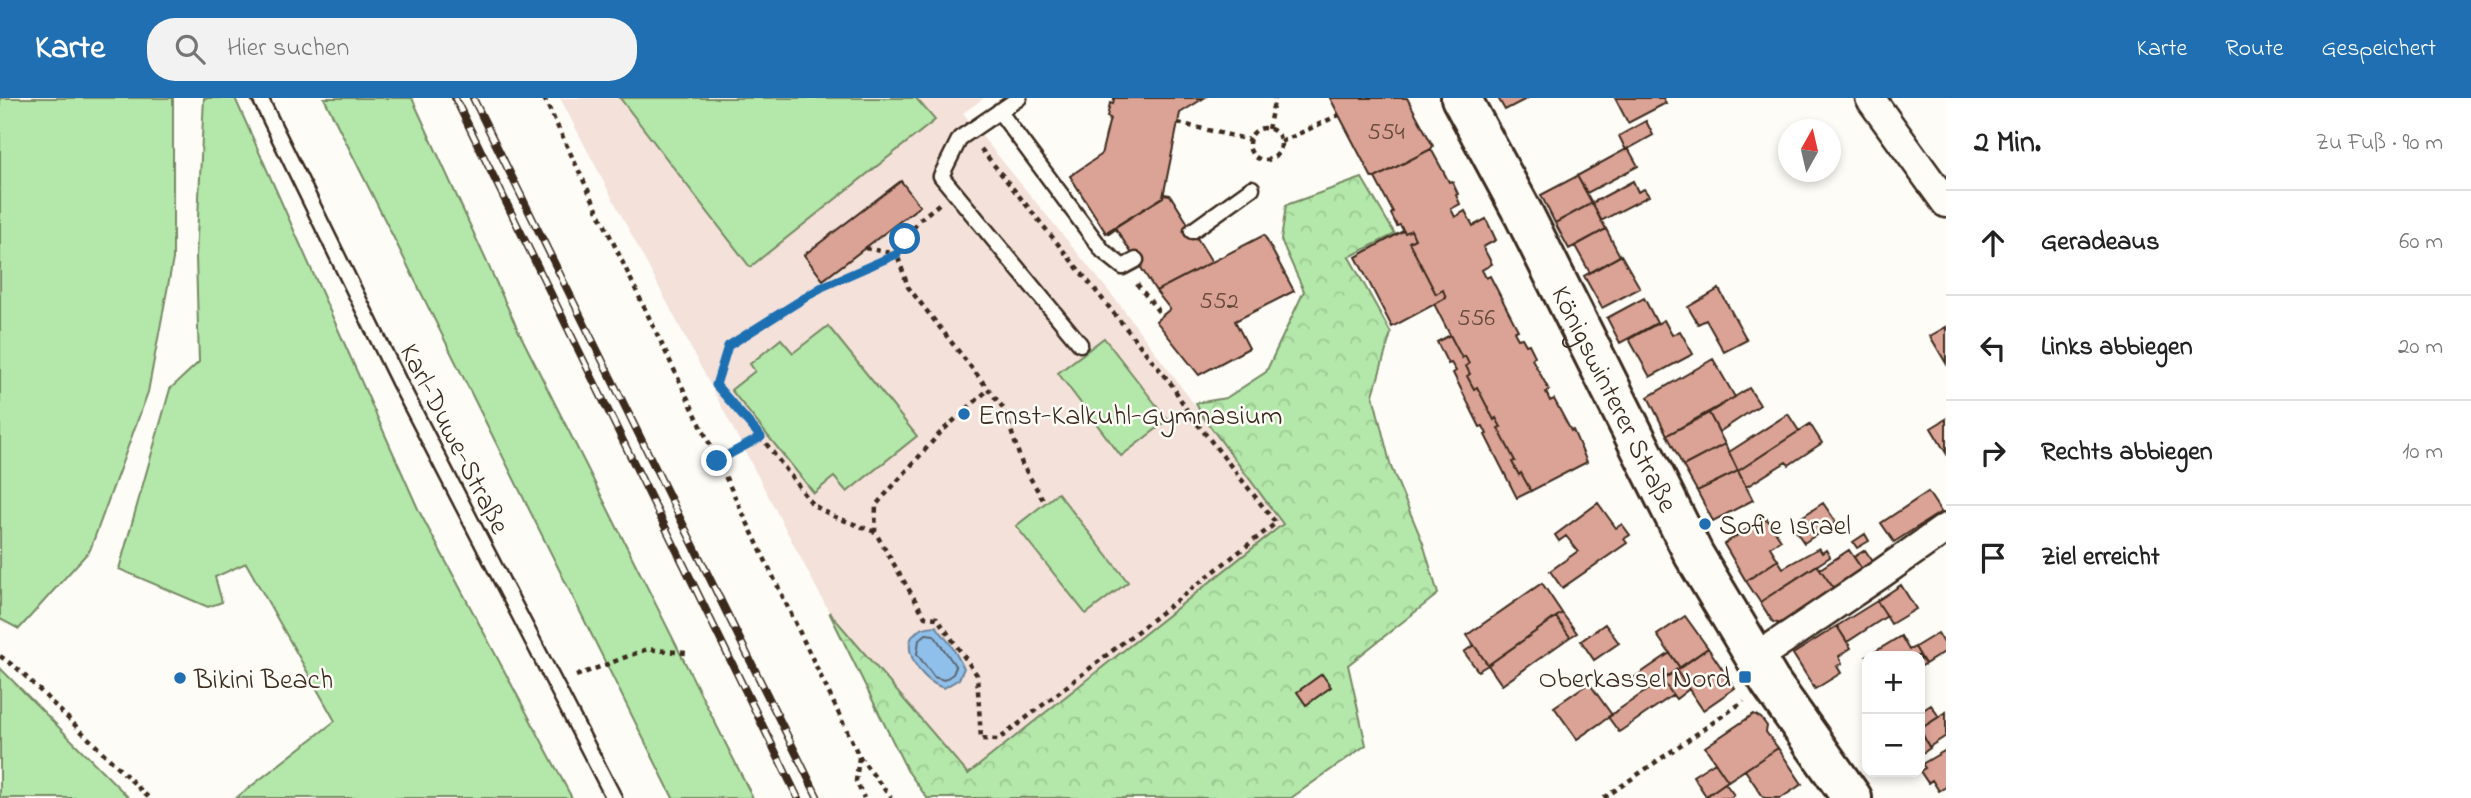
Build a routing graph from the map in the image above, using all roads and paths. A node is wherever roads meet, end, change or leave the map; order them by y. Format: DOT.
graph roads {
  1 [pos="260,98"];
  2 [pos="544,98"];
  3 [pos="1019,98"];
  4 [pos="1275,98"];
  5 [pos="1461,98"];
  6 [pos="1870,98"];
  7 [pos="999,111"];
  8 [pos="1339,116"];
  9 [pos="1178,123"];
  10 [pos="1268,129"];
  11 [pos="971,130"];
  12 [pos="1250,141"];
  13 [pos="1281,142"];
  14 [pos="1252,188"];
  15 [pos="954,193"];
  16 [pos="1946,203"];
  17 [pos="1192,231"];
  18 [pos="865,248"];
  19 [pos="897,254"];
  20 [pos="1136,260"];
  21 [pos="1123,267"];
  22 [pos="1162,316"];
  23 [pos="1080,344"];
  24 [pos="989,389"];
  25 [pos="761,437"];
  26 [pos="717,461"];
  27 [pos="1045,503"];
  28 [pos="1946,528"];
  29 [pos="874,532"];
  30 [pos="686,653"];
  31 [pos="0,656"];
  32 [pos="1763,670"];
  33 [pos="556,684"];
  34 [pos="859,756"];
  35 [pos="149,798"];
  36 [pos="614,798"];
  37 [pos="864,798"];
  38 [pos="891,798"];
  39 [pos="1604,798"];
  40 [pos="1852,798"];
  1 -- 33 [label="lane, Karl-Duwe-Straße"];
  2 -- 26 [label="path"];
  3 -- 7 [label="lane"];
  4 -- 10 [label="path"];
  5 -- 32 [label="main road, Königswinterer Straße"];
  6 -- 16 [label="street"];
  7 -- 11 [label="lane"];
  7 -- 21 [label="lane"];
  8 -- 13 [label="path"];
  9 -- 12 [label="path"];
  10 -- 12 [label="path"];
  10 -- 13 [label="path"];
  11 -- 15 [label="lane"];
  11 -- 29 [label="path"];
  12 -- 13 [label="path"];
  14 -- 17 [label="lane"];
  15 -- 19 [label="path"];
  15 -- 23 [label="lane"];
  18 -- 19 [label="path"];
  19 -- 24 [label="path"];
  19 -- 25 [label="path"];
  20 -- 21 [label="lane"];
  21 -- 22 [label="path"];
  24 -- 27 [label="path"];
  24 -- 29 [label="path"];
  25 -- 26 [label="path"];
  25 -- 29 [label="path"];
  26 -- 34 [label="path"];
  28 -- 32 [label="street"];
  30 -- 33 [label="path"];
  31 -- 35 [label="path"];
  32 -- 39 [label="path"];
  32 -- 40 [label="main road, Königswinterer Straße"];
  33 -- 36 [label="lane, Karl-Duwe-Straße"];
  34 -- 37 [label="path"];
  34 -- 38 [label="path"];
}
